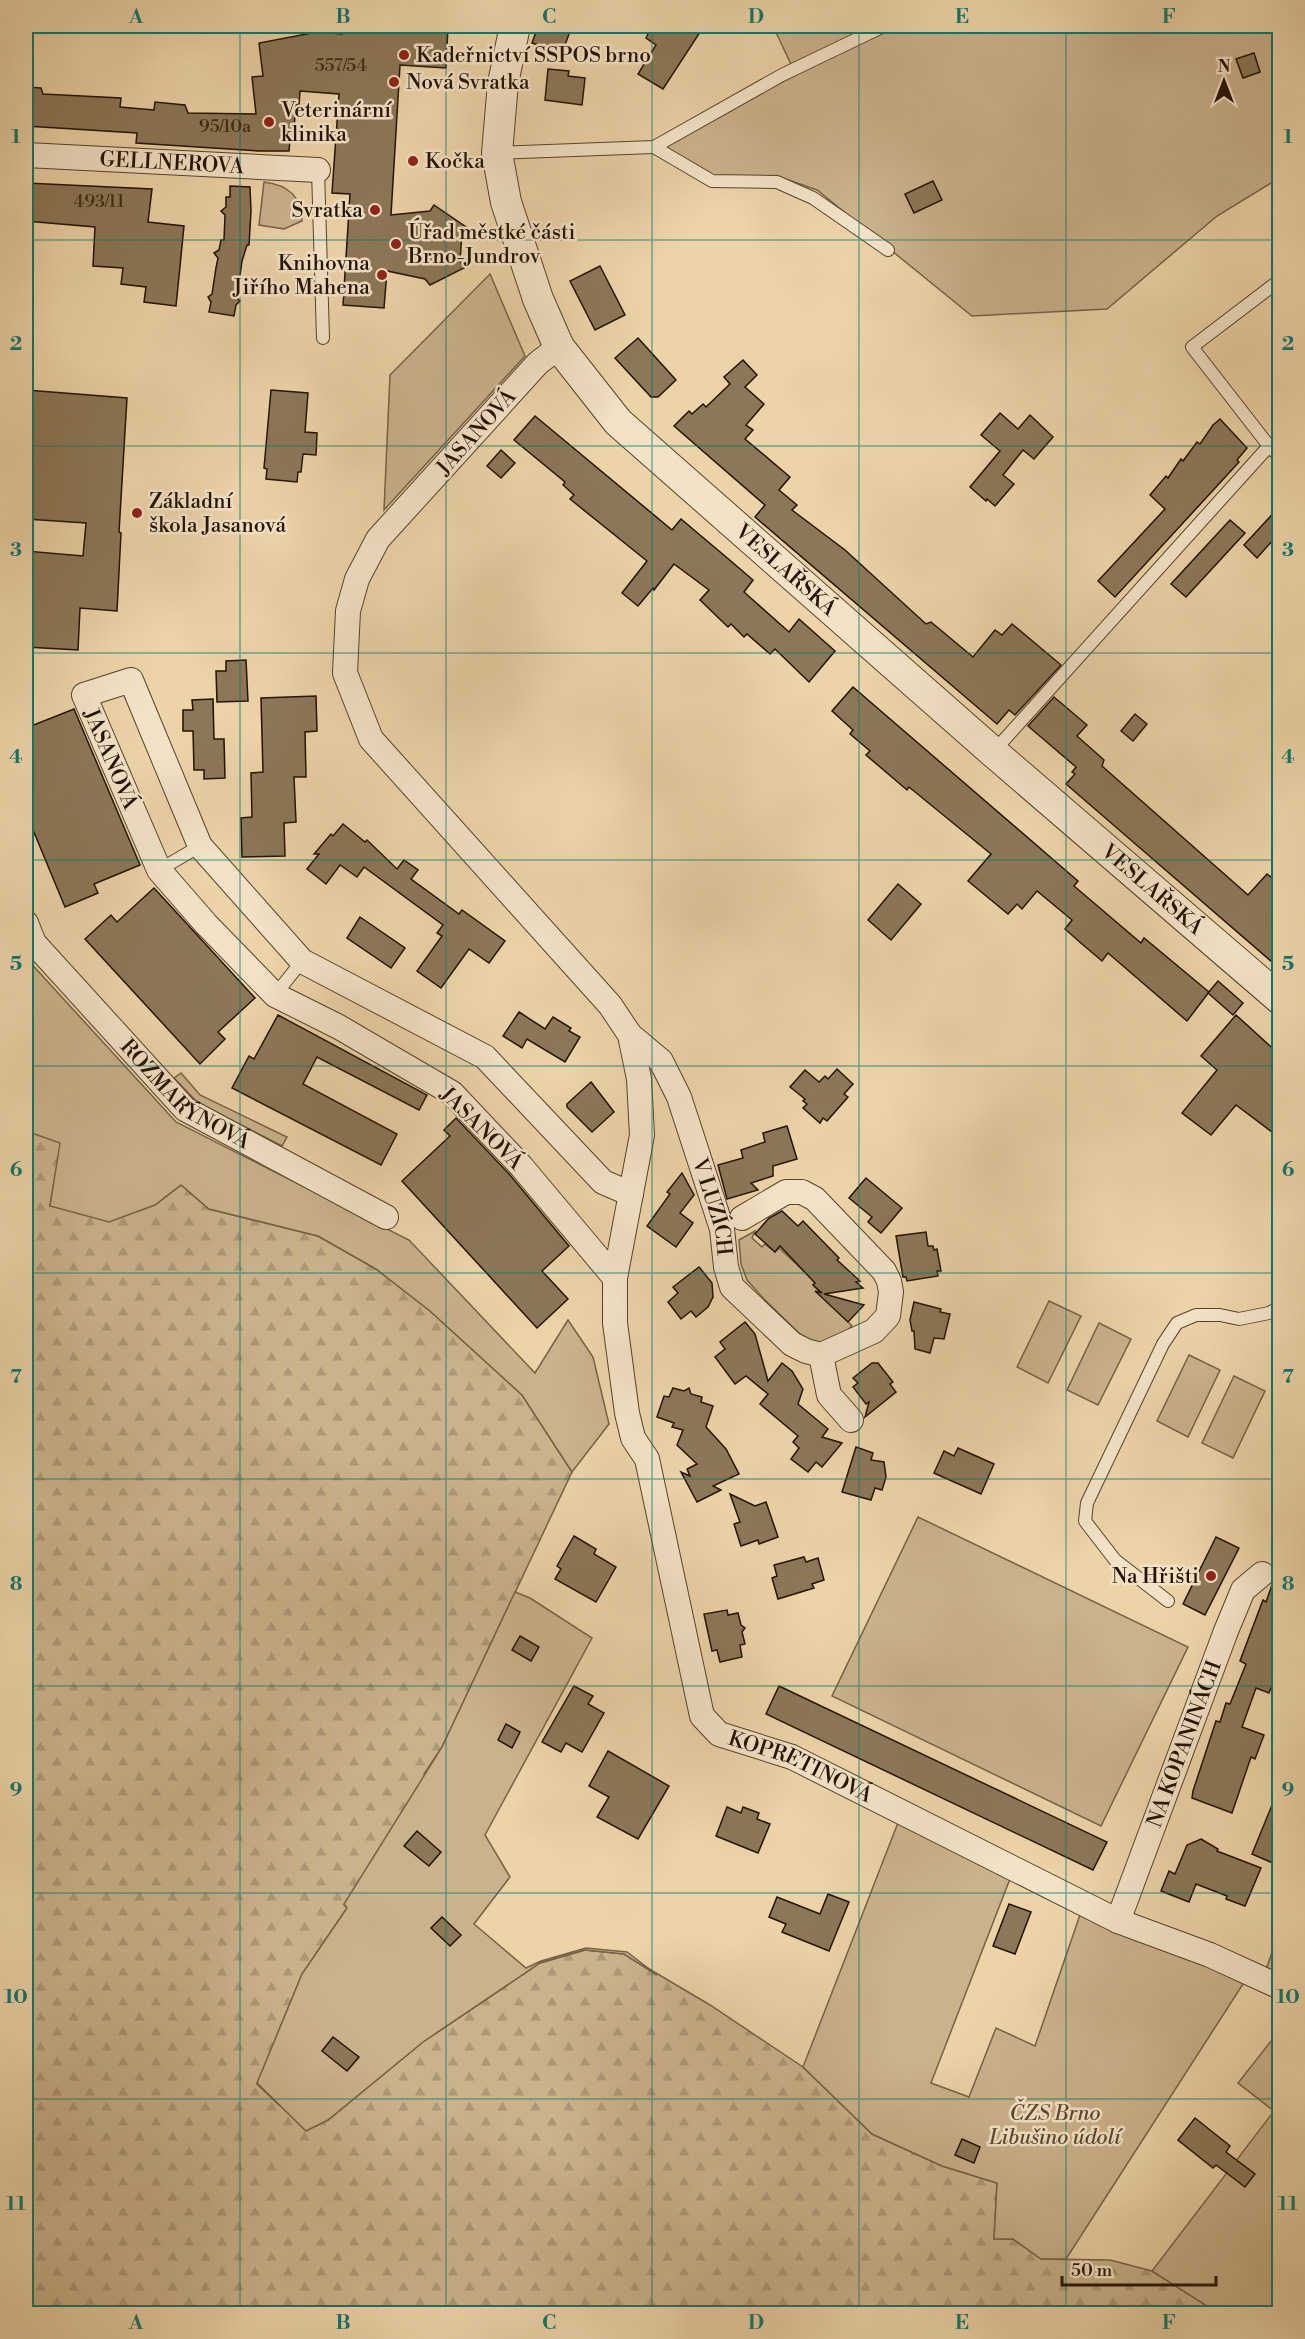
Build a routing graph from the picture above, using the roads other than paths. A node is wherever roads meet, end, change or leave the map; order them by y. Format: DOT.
graph roads {
  1 [pos="515,26"];
  2 [pos="884,26"];
  3 [pos="654,147"];
  4 [pos="497,153"];
  5 [pos="26,155"];
  6 [pos="318,170"];
  7 [pos="888,250"];
  8 [pos="1280,280"];
  9 [pos="323,338"];
  10 [pos="558,346"];
  11 [pos="1269,446"];
  12 [pos="1280,457"];
  13 [pos="993,752"];
  14 [pos="200,846"];
  15 [pos="159,870"];
  16 [pos="26,923"];
  17 [pos="302,961"];
  18 [pos="275,995"];
  19 [pos="1280,999"];
  20 [pos="630,1035"];
  21 [pos="631,1194"];
  22 [pos="386,1217"];
  23 [pos="742,1218"];
  24 [pos="615,1278"];
  25 [pos="1280,1307"];
  26 [pos="822,1355"];
  27 [pos="851,1420"];
  28 [pos="1262,1574"];
  29 [pos="1168,1601"];
  30 [pos="1118,1921"];
  31 [pos="1280,1987"];
  1 -- 4 [label="street, VESLAŘSKÁ"];
  2 -- 3 [label="lane"];
  3 -- 4 [label="lane"];
  3 -- 7 [label="lane"];
  4 -- 10 [label="street, VESLAŘSKÁ"];
  5 -- 6 [label="street, GELLNEROVA"];
  6 -- 9 [label="lane"];
  8 -- 11 [label="lane"];
  10 -- 13 [label="street, VESLAŘSKÁ"];
  10 -- 20 [label="street, JASANOVÁ"];
  11 -- 12 [label="lane"];
  11 -- 13 [label="lane"];
  13 -- 19 [label="street, VESLAŘSKÁ"];
  14 -- 15 [label="lane"];
  14 -- 15 [label="street, JASANOVÁ"];
  14 -- 17 [label="street, JASANOVÁ"];
  15 -- 18 [label="street, JASANOVÁ"];
  16 -- 22 [label="street, ROZMARÝNOVÁ"];
  17 -- 18 [label="lane"];
  17 -- 21 [label="street, JASANOVÁ"];
  18 -- 24 [label="street, JASANOVÁ"];
  20 -- 21 [label="street, JASANOVÁ"];
  20 -- 26 [label="street, V LUZÍCH"];
  21 -- 24 [label="street, JASANOVÁ"];
  23 -- 26 [label="street, V LUZÍCH"];
  24 -- 30 [label="street, KOPRETINOVÁ"];
  25 -- 29 [label="lane"];
  26 -- 27 [label="street"];
  28 -- 30 [label="street, NA KOPANINÁCH"];
  30 -- 31 [label="street, KOPRETINOVÁ"];
}
